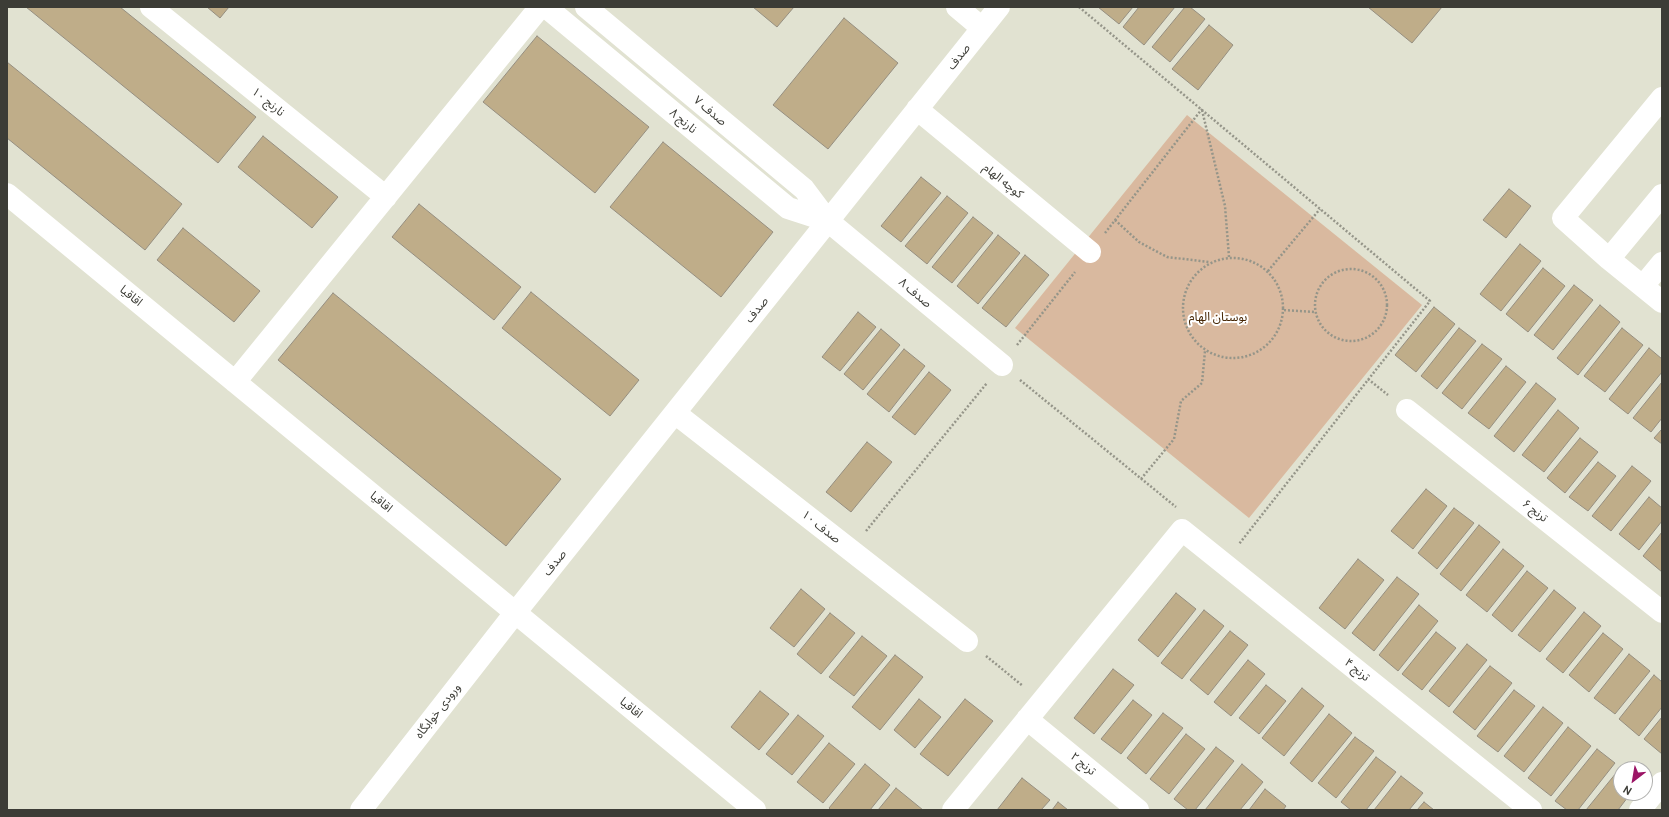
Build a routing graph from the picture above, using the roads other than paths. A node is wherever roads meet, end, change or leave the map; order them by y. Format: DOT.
graph roads {
  1 [pos="151,7"];
  2 [pos="540,7"];
  3 [pos="546,7"];
  4 [pos="586,7"];
  5 [pos="957,7"];
  6 [pos="999,7"];
  7 [pos="982,28"];
  8 [pos="1662,98"];
  9 [pos="917,110"];
  10 [pos="7,194"];
  11 [pos="1662,195"];
  12 [pos="386,197"];
  13 [pos="828,221"];
  14 [pos="1090,252"];
  15 [pos="1609,259"];
  16 [pos="1662,263"];
  17 [pos="1643,286"];
  18 [pos="1662,302"];
  19 [pos="1002,365"];
  20 [pos="235,382"];
  21 [pos="1407,410"];
  22 [pos="675,413"];
  23 [pos="1662,612"];
  24 [pos="515,613"];
  25 [pos="967,641"];
  26 [pos="1027,719"];
  27 [pos="1662,783"];
  28 [pos="361,810"];
  29 [pos="755,810"];
  30 [pos="953,810"];
  31 [pos="1138,810"];
  32 [pos="1531,810"];
  33 [pos="1640,810"];
  1 -- 12 [label="street, نارنج ۱۰"];
  2 -- 12 [label="street"];
  3 -- 13 [label="street, نارنج ۸"];
  4 -- 13 [label="street, صدف ۷"];
  5 -- 7 [label="street"];
  6 -- 7 [label="street, صدف"];
  7 -- 9 [label="street, صدف"];
  8 -- 15 [label="street"];
  9 -- 13 [label="street, صدف"];
  9 -- 14 [label="street, کوچه الهام"];
  10 -- 20 [label="street, اقاقیا"];
  11 -- 15 [label="street"];
  12 -- 20 [label="street"];
  13 -- 19 [label="street, صدف ۸"];
  13 -- 22 [label="street, صدف"];
  15 -- 17 [label="street"];
  16 -- 17 [label="street"];
  17 -- 18 [label="street"];
  20 -- 24 [label="street, اقاقیا"];
  21 -- 23 [label="street, ترنج ۶"];
  22 -- 24 [label="street, صدف"];
  22 -- 25 [label="street, صدف ۱۰"];
  24 -- 28 [label="street, ورودی خوابگاه"];
  24 -- 29 [label="street, اقاقیا"];
  26 -- 30 [label="street"];
  26 -- 31 [label="street, ترنج ۲"];
  26 -- 32 [label="street, ترنج ۴"];
  27 -- 33 [label="street"];
}
